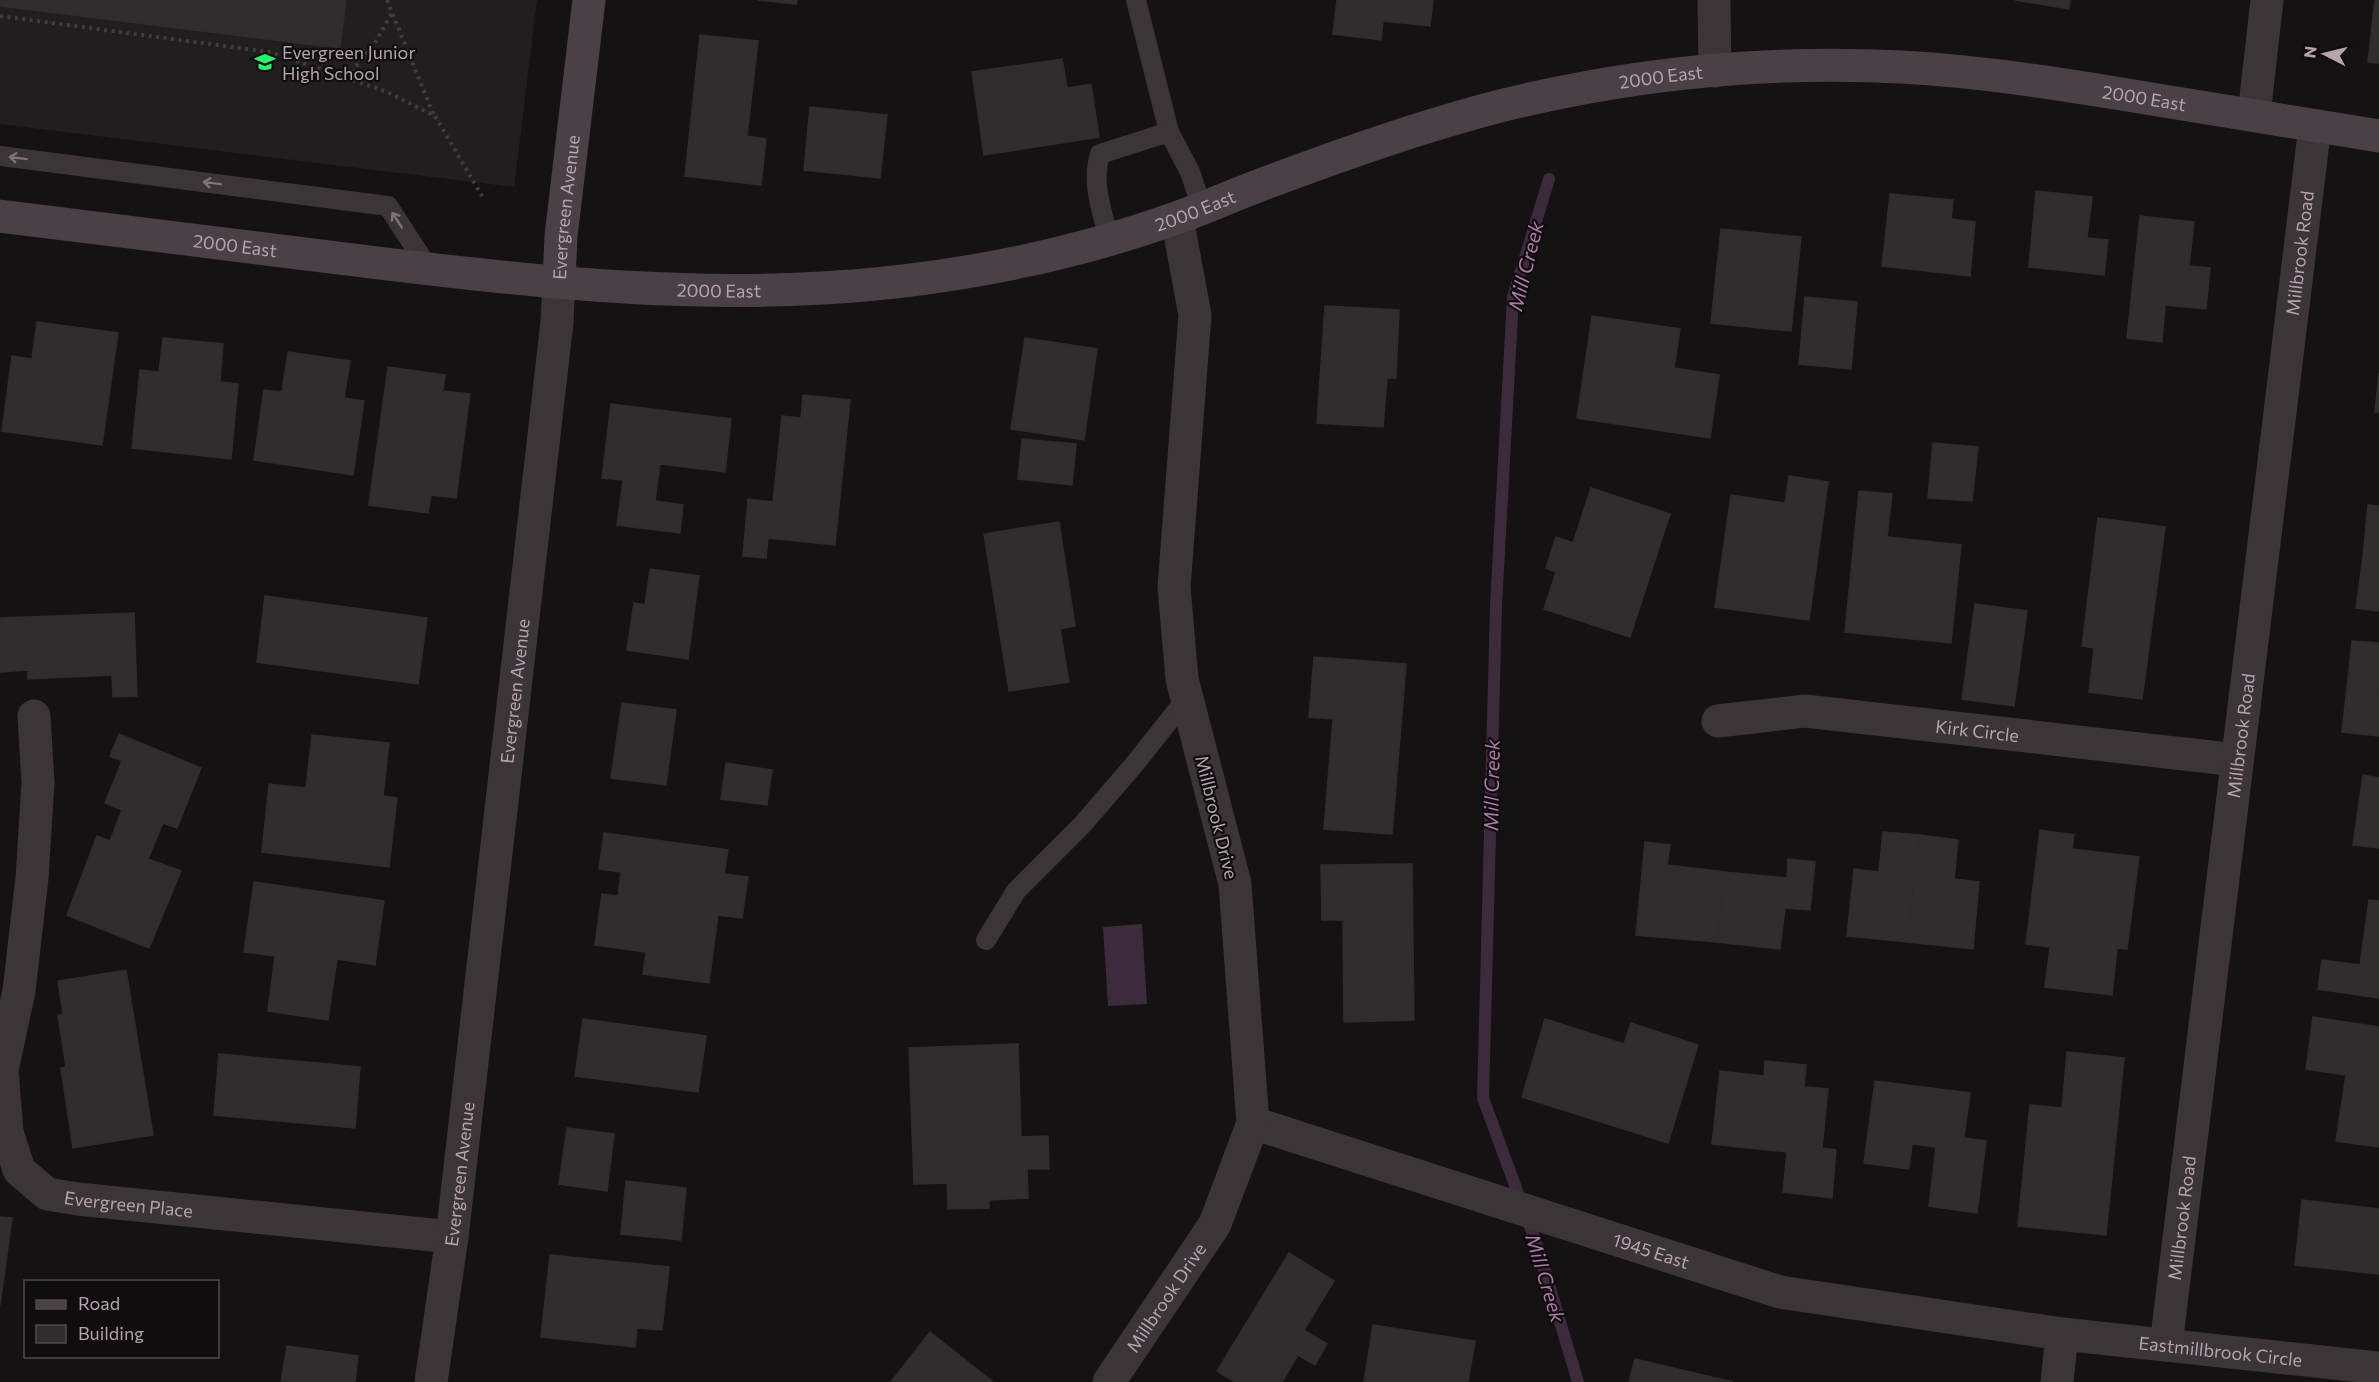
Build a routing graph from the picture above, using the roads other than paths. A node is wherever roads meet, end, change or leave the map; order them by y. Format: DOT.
graph roads {
  1 [pos="589,0"];
  2 [pos="1136,0"];
  3 [pos="1714,0"];
  4 [pos="2268,0"];
  5 [pos="1715,71"];
  6 [pos="2254,115"];
  7 [pos="2314,126"];
  8 [pos="1169,132"];
  9 [pos="2379,136"];
  10 [pos="0,156"];
  11 [pos="1190,213"];
  12 [pos="0,216"];
  13 [pos="1109,239"];
  14 [pos="429,269"];
  15 [pos="559,281"];
  16 [pos="1187,698"];
  17 [pos="34,716"];
  18 [pos="1718,721"];
  19 [pos="2237,760"];
  20 [pos="986,940"];
  21 [pos="1253,1123"];
  22 [pos="452,1238"];
  23 [pos="2062,1334"];
  24 [pos="2166,1345"];
  25 [pos="2379,1368"];
  26 [pos="431,1382"];
  27 [pos="1109,1382"];
  28 [pos="2056,1382"];
  1 -- 15 [label="street, Evergreen Avenue"];
  2 -- 8 [label="lane"];
  3 -- 5 [label="street"];
  4 -- 6 [label="street"];
  5 -- 6 [label="street, 2000 East"];
  5 -- 11 [label="street, 2000 East"];
  6 -- 7 [label="street, 2000 East"];
  7 -- 9 [label="street, 2000 East"];
  7 -- 19 [label="street, Millbrook Road"];
  8 -- 11 [label="lane"];
  8 -- 13 [label="lane"];
  14 -- 10 [label="lane, one-way"];
  11 -- 13 [label="street, 2000 East"];
  11 -- 16 [label="street, Millbrook Drive"];
  12 -- 14 [label="street, 2000 East"];
  13 -- 15 [label="street, 2000 East"];
  14 -- 15 [label="street, 2000 East"];
  15 -- 22 [label="street, Evergreen Avenue"];
  16 -- 20 [label="lane"];
  16 -- 21 [label="street, Millbrook Drive"];
  17 -- 22 [label="street, Evergreen Place"];
  18 -- 19 [label="street, Kirk Circle"];
  19 -- 24 [label="street, Millbrook Road"];
  21 -- 23 [label="street, 1945 East"];
  21 -- 27 [label="street, Millbrook Drive"];
  22 -- 26 [label="street, Evergreen Avenue"];
  23 -- 24 [label="street, Eastmillbrook Circle"];
  23 -- 28 [label="street"];
  24 -- 25 [label="street, Eastmillbrook Circle"];
}
